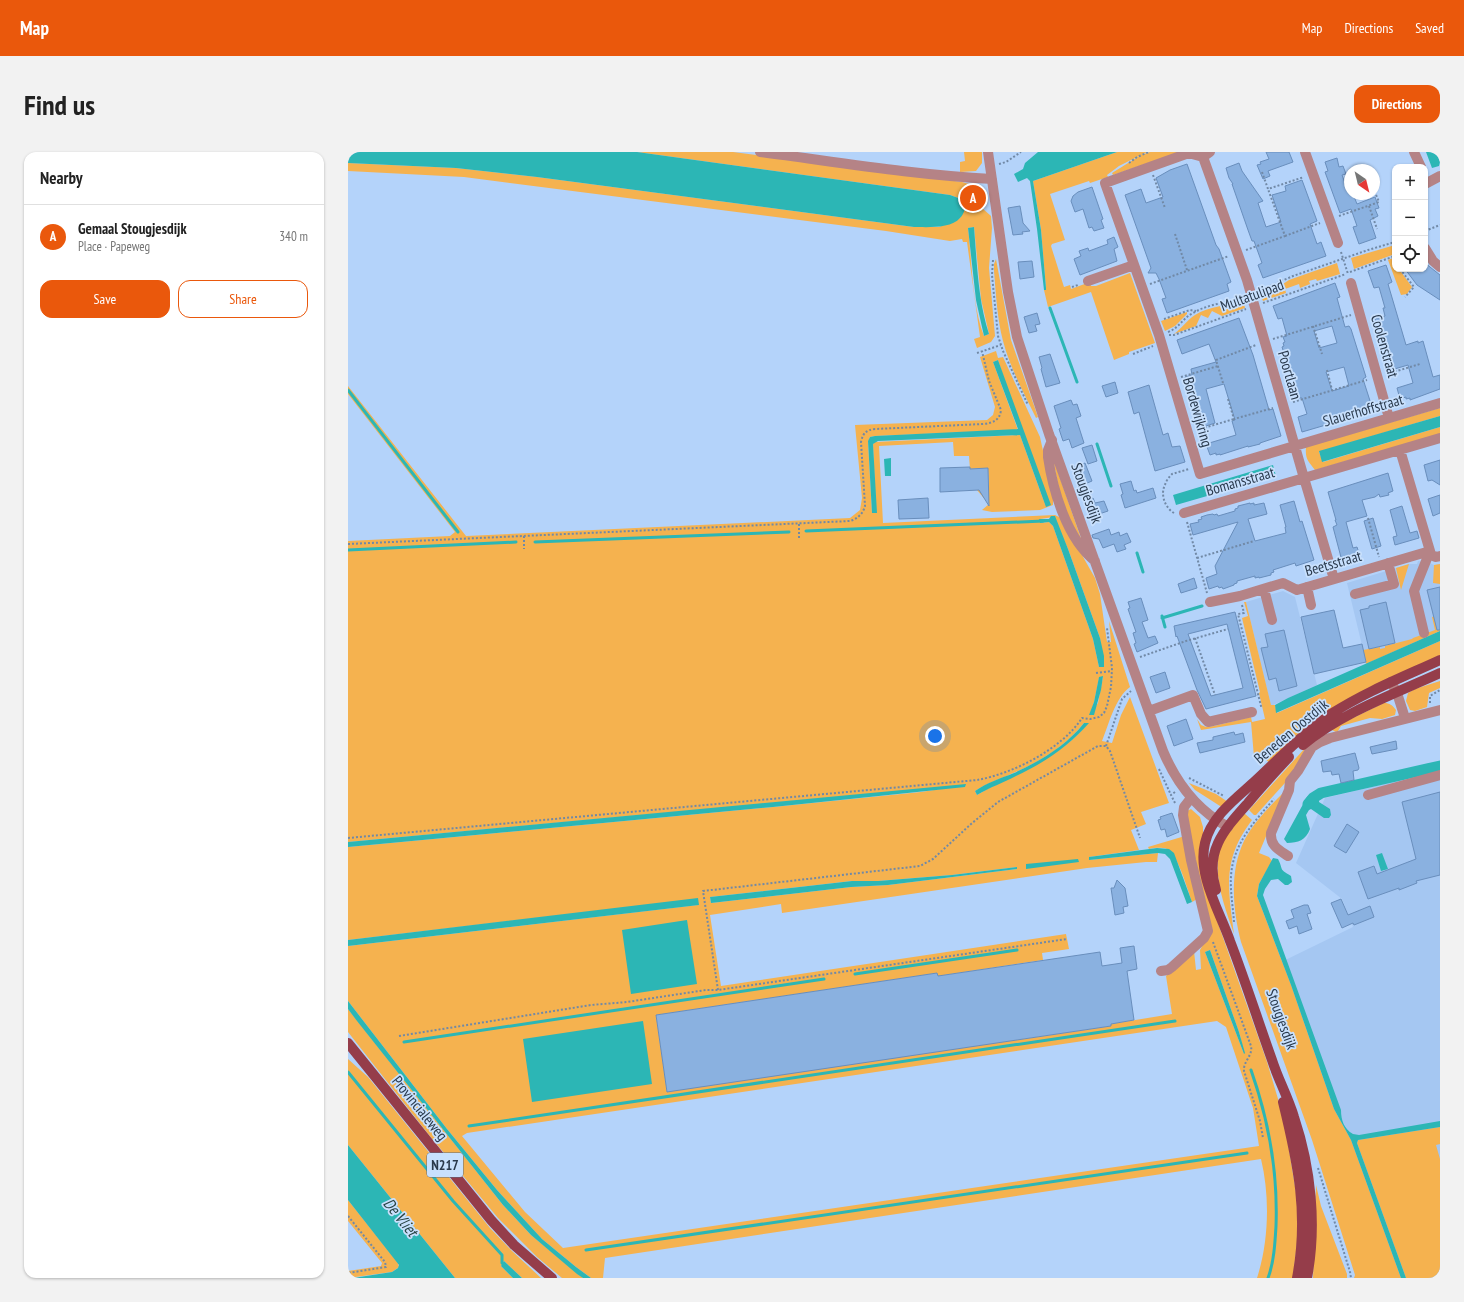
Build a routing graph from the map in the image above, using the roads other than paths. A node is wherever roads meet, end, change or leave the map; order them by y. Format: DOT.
graph roads {
  1 [pos="760,152"];
  2 [pos="988,152"];
  3 [pos="1305,152"];
  4 [pos="1414,152"];
  5 [pos="1206,154"];
  6 [pos="1419,164"];
  7 [pos="1440,176"];
  8 [pos="992,179"];
  9 [pos="1428,179"];
  10 [pos="1338,243"];
  11 [pos="1428,253"];
  12 [pos="1134,265"];
  13 [pos="1440,267"];
  14 [pos="1349,278"];
  15 [pos="1088,281"];
  16 [pos="1440,403"];
  17 [pos="1389,418"];
  18 [pos="1440,438"];
  19 [pos="1052,440"];
  20 [pos="1295,446"];
  21 [pos="1400,450"];
  22 [pos="1304,478"];
  23 [pos="1184,513"];
  24 [pos="1430,551"];
  25 [pos="1440,556"];
  26 [pos="1095,561"];
  27 [pos="1385,564"];
  28 [pos="1334,579"];
  29 [pos="1307,587"];
  30 [pos="1264,589"];
  31 [pos="1355,594"];
  32 [pos="1210,602"];
  33 [pos="1311,605"];
  34 [pos="1272,620"];
  35 [pos="1424,633"];
  36 [pos="1440,660"];
  37 [pos="1440,673"];
  38 [pos="1391,682"];
  39 [pos="1397,693"];
  40 [pos="1149,711"];
  41 [pos="1436,711"];
  42 [pos="1252,712"];
  43 [pos="1405,718"];
  44 [pos="1440,776"];
  45 [pos="1368,795"];
  46 [pos="1192,798"];
  47 [pos="1216,820"];
  48 [pos="1228,827"];
  49 [pos="1288,856"];
  50 [pos="1230,940"];
  51 [pos="1161,971"];
  52 [pos="348,1043"];
  53 [pos="1279,1080"];
  54 [pos="552,1278"];
  55 [pos="1297,1278"];
  56 [pos="1307,1278"];
  1 -- 8 [label="street"];
  2 -- 8 [label="street, Stougjesdijk"];
  3 -- 10 [label="street"];
  4 -- 6 [label="street"];
  5 -- 12 [label="street, Bordewijkring"];
  5 -- 20 [label="street, Poortlaan"];
  7 -- 9 [label="street"];
  8 -- 19 [label="street, Stougjesdijk"];
  11 -- 13 [label="street"];
  12 -- 15 [label="street"];
  12 -- 20 [label="street, Bordewijkring"];
  14 -- 17 [label="street, Coolenstraat"];
  16 -- 17 [label="street, Slauerhoffstraat"];
  17 -- 20 [label="street, Slauerhoffstraat"];
  18 -- 21 [label="street"];
  19 -- 26 [label="street, Stougjesdijk"];
  19 -- 26 [label="street"];
  20 -- 22 [label="street, Poortlaan"];
  21 -- 22 [label="street"];
  21 -- 24 [label="street"];
  22 -- 23 [label="street, Bomansstraat"];
  22 -- 28 [label="street, Poortlaan"];
  24 -- 25 [label="street"];
  24 -- 27 [label="street, Beetsstraat"];
  24 -- 35 [label="street"];
  26 -- 40 [label="street, Stougjesdijk"];
  27 -- 28 [label="street, Beetsstraat"];
  27 -- 31 [label="street"];
  28 -- 29 [label="street, Beetsstraat"];
  29 -- 30 [label="street, Beetsstraat"];
  29 -- 33 [label="street"];
  30 -- 32 [label="street, Beetsstraat"];
  30 -- 34 [label="street"];
  36 -- 38 [label="main road, Beneden Oostdijk"];
  37 -- 39 [label="main road, Beneden Oostdijk"];
  38 -- 39 [label="street"];
  38 -- 47 [label="main road, Beneden Oostdijk"];
  39 -- 43 [label="street"];
  39 -- 48 [label="main road, Beneden Oostdijk"];
  40 -- 42 [label="street"];
  40 -- 46 [label="street, Stougjesdijk"];
  41 -- 43 [label="street"];
  43 -- 49 [label="street"];
  44 -- 45 [label="street"];
  46 -- 47 [label="street, Stougjesdijk"];
  46 -- 51 [label="street"];
  47 -- 48 [label="street, Stougjesdijk"];
  47 -- 50 [label="main road, Stougjesdijk"];
  48 -- 50 [label="main road, Stougjesdijk"];
  50 -- 53 [label="main road, Stougjesdijk"];
  52 -- 54 [label="main road, Provincialeweg / N217"];
  53 -- 55 [label="main road, Stougjesdijk"];
  53 -- 56 [label="main road, Stougjesdijk"];
}
